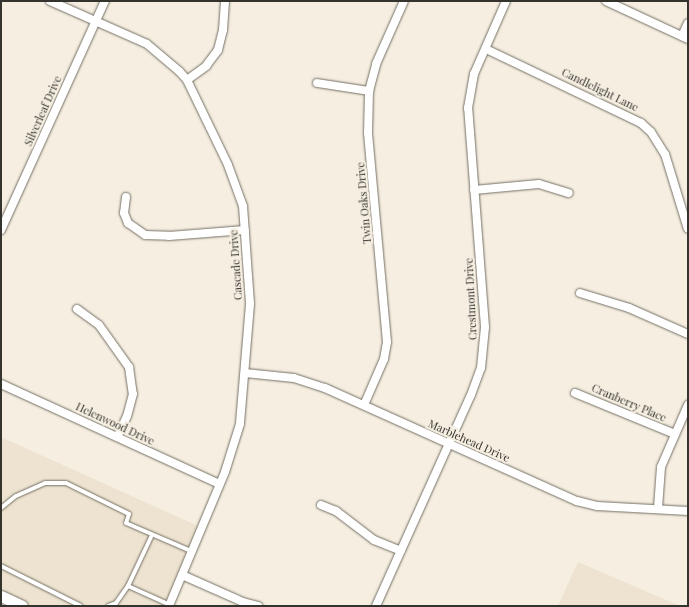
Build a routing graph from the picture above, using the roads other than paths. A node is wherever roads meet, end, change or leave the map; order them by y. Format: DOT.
graph roads {
  1 [pos="50,1"];
  2 [pos="105,1"];
  3 [pos="225,1"];
  4 [pos="404,1"];
  5 [pos="506,1"];
  6 [pos="606,1"];
  7 [pos="96,21"];
  8 [pos="688,22"];
  9 [pos="685,37"];
  10 [pos="486,49"];
  11 [pos="187,80"];
  12 [pos="317,84"];
  13 [pos="369,91"];
  14 [pos="474,190"];
  15 [pos="569,192"];
  16 [pos="126,197"];
  17 [pos="688,229"];
  18 [pos="1,230"];
  19 [pos="245,230"];
  20 [pos="580,293"];
  21 [pos="77,309"];
  22 [pos="688,334"];
  23 [pos="245,373"];
  24 [pos="1,384"];
  25 [pos="575,393"];
  26 [pos="688,405"];
  27 [pos="364,406"];
  28 [pos="675,434"];
  29 [pos="117,437"];
  30 [pos="449,445"];
  31 [pos="219,484"];
  32 [pos="321,505"];
  33 [pos="1,508"];
  34 [pos="658,508"];
  35 [pos="688,511"];
  36 [pos="152,535"];
  37 [pos="191,551"];
  38 [pos="401,551"];
  39 [pos="1,566"];
  40 [pos="182,575"];
  41 [pos="128,586"];
  42 [pos="2,599"];
  43 [pos="170,605"];
  44 [pos="22,606"];
  45 [pos="81,606"];
  46 [pos="108,606"];
  47 [pos="258,606"];
  48 [pos="376,606"];
  1 -- 7 [label="street, Cascade Drive"];
  2 -- 7 [label="street, Silverleaf Drive"];
  3 -- 11 [label="street"];
  4 -- 13 [label="street, Twin Oaks Drive"];
  5 -- 10 [label="street, Crestmont Drive"];
  6 -- 9 [label="street"];
  7 -- 11 [label="street, Cascade Drive"];
  7 -- 18 [label="street, Silverleaf Drive"];
  8 -- 9 [label="street"];
  10 -- 14 [label="street, Crestmont Drive"];
  10 -- 17 [label="street, Candlelight Lane"];
  11 -- 19 [label="street, Cascade Drive"];
  12 -- 13 [label="street"];
  13 -- 27 [label="street, Twin Oaks Drive"];
  14 -- 15 [label="street"];
  14 -- 30 [label="street, Crestmont Drive"];
  16 -- 19 [label="street"];
  19 -- 23 [label="street, Cascade Drive"];
  20 -- 22 [label="street"];
  21 -- 29 [label="street"];
  23 -- 27 [label="street, Marblehead Drive"];
  23 -- 31 [label="street, Cascade Drive"];
  24 -- 29 [label="street, Helenwood Drive"];
  25 -- 28 [label="street, Cranberry Place"];
  26 -- 28 [label="street"];
  27 -- 30 [label="street, Marblehead Drive"];
  28 -- 34 [label="street"];
  29 -- 31 [label="street, Helenwood Drive"];
  30 -- 34 [label="street, Marblehead Drive"];
  30 -- 38 [label="street, Crestmont Drive"];
  31 -- 37 [label="street, Cascade Drive"];
  32 -- 38 [label="street"];
  33 -- 36 [label="lane"];
  34 -- 35 [label="street, Marblehead Drive"];
  36 -- 37 [label="lane"];
  36 -- 41 [label="lane"];
  37 -- 40 [label="street, Cascade Drive"];
  38 -- 48 [label="street, Crestmont Drive"];
  39 -- 45 [label="lane"];
  40 -- 43 [label="street, Cascade Drive"];
  40 -- 47 [label="street"];
  41 -- 43 [label="lane"];
  41 -- 46 [label="lane"];
  42 -- 44 [label="main road"];
}
